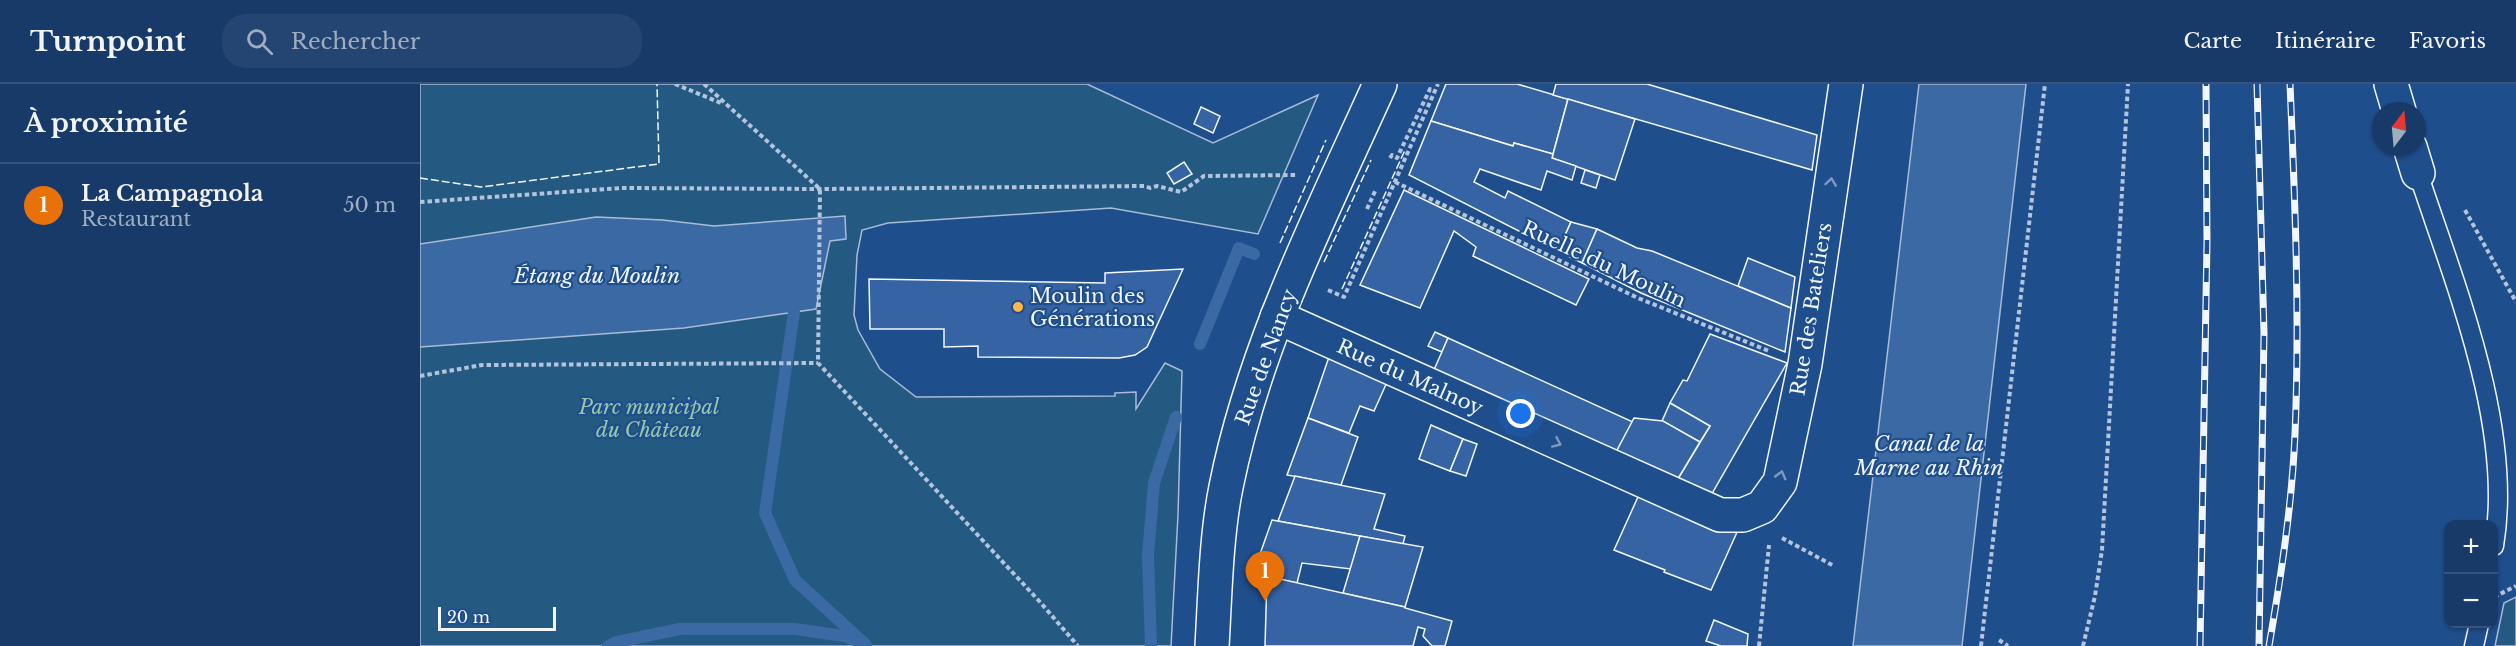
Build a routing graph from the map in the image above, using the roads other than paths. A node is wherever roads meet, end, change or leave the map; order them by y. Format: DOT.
graph roads {
  1 [pos="1380,84"];
  2 [pos="1846,84"];
  3 [pos="2391,84"];
  4 [pos="2396,102"];
  5 [pos="2414,160"];
  6 [pos="1277,317"];
  7 [pos="1743,515"];
  8 [pos="2498,521"];
  9 [pos="2478,628"];
  10 [pos="1212,646"];
  11 [pos="2474,646"];
  1 -- 6 [label="street, Rue de Nancy"];
  7 -- 2 [label="street, Rue des Bateliers, one-way"];
  3 -- 4 [label="street"];
  5 -- 8 [label="lane"];
  6 -- 7 [label="street, Rue du Malnoy, one-way"];
  6 -- 10 [label="street, Rue de Nancy"];
  9 -- 11 [label="lane"];
}
